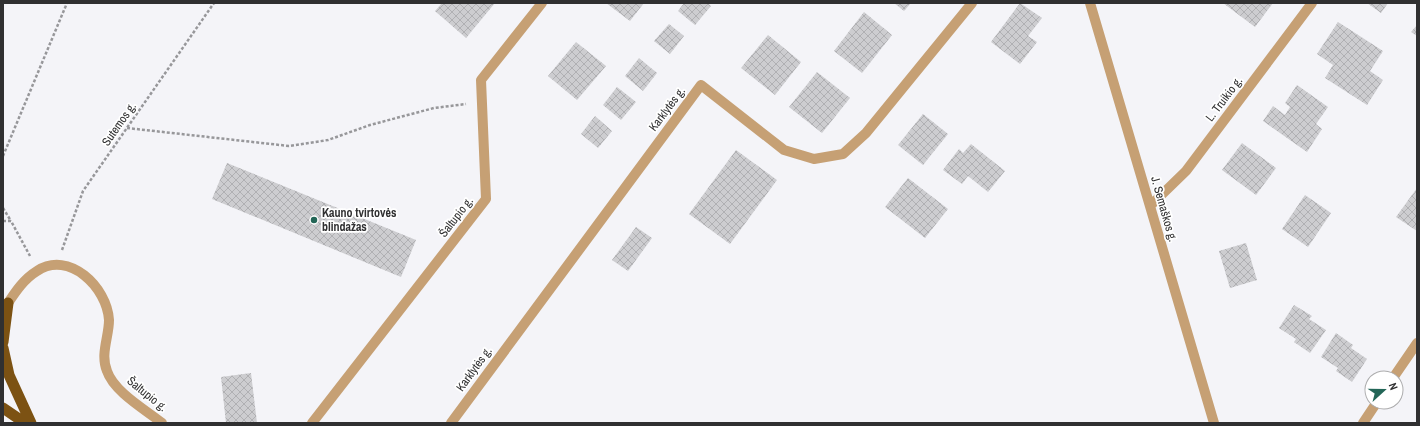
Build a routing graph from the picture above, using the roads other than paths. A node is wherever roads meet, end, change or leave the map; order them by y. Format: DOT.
graph roads {
  1 [pos="542,3"];
  2 [pos="972,3"];
  3 [pos="1090,3"];
  4 [pos="1312,3"];
  5 [pos="1150,206"];
  6 [pos="6,304"];
  7 [pos="3,342"];
  8 [pos="1417,343"];
  9 [pos="3,348"];
  10 [pos="1398,370"];
  11 [pos="3,408"];
  12 [pos="1372,410"];
  13 [pos="25,423"];
  14 [pos="31,423"];
  15 [pos="162,423"];
  16 [pos="312,423"];
  17 [pos="451,423"];
  18 [pos="1214,423"];
  19 [pos="1363,423"];
  1 -- 16 [label="street, Šaltupio g."];
  2 -- 17 [label="street, Karklytės g."];
  3 -- 5 [label="street, J. Semaškos g."];
  4 -- 5 [label="street, L. Truikio g."];
  5 -- 18 [label="street, J. Semaškos g."];
  6 -- 7 [label="highway"];
  6 -- 15 [label="street, Šaltupio g."];
  8 -- 10 [label="street"];
  9 -- 14 [label="highway"];
  11 -- 13 [label="highway"];
  12 -- 19 [label="street"];
}
